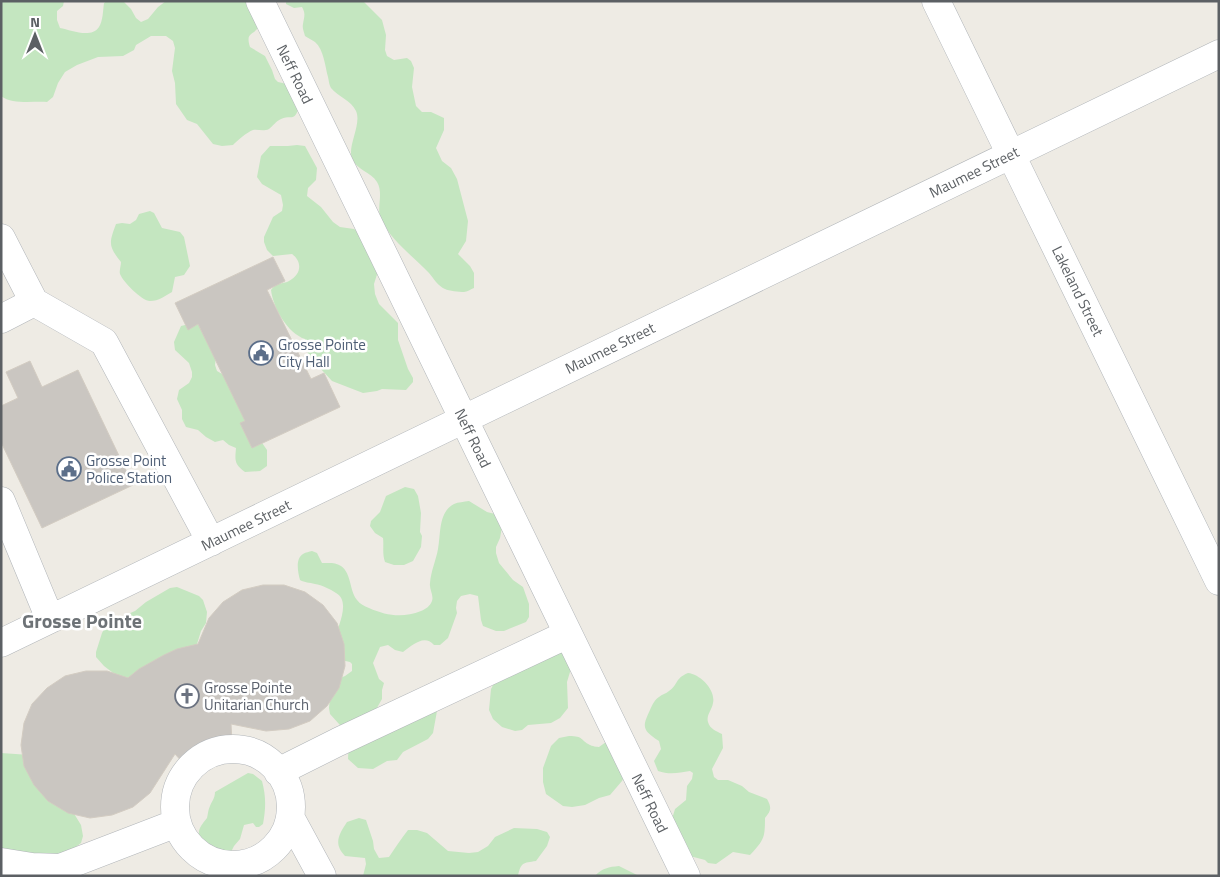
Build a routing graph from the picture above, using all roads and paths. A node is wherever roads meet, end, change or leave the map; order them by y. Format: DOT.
graph roads {
  1 [pos="260,1"];
  2 [pos="936,1"];
  3 [pos="1219,54"];
  4 [pos="1011,154"];
  5 [pos="1,238"];
  6 [pos="34,302"];
  7 [pos="1,319"];
  8 [pos="464,419"];
  9 [pos="1,501"];
  10 [pos="211,542"];
  11 [pos="1219,582"];
  12 [pos="50,619"];
  13 [pos="568,634"];
  14 [pos="1,643"];
  15 [pos="278,772"];
  16 [pos="290,817"];
  17 [pos="177,823"];
  18 [pos="1,862"];
  19 [pos="205,865"];
  20 [pos="322,876"];
  21 [pos="686,876"];
  1 -- 8 [label="street, Neff Road"];
  2 -- 4 [label="street, Lakeland Street"];
  3 -- 4 [label="street, Maumee Street"];
  4 -- 8 [label="street, Maumee Street"];
  4 -- 11 [label="street, Lakeland Street"];
  5 -- 6 [label="street"];
  6 -- 7 [label="street"];
  6 -- 10 [label="street"];
  8 -- 10 [label="street, Maumee Street"];
  8 -- 13 [label="street, Neff Road"];
  9 -- 12 [label="street"];
  10 -- 12 [label="street, Maumee Street"];
  12 -- 14 [label="street, Maumee Street"];
  13 -- 15 [label="street"];
  13 -- 21 [label="street, Neff Road"];
  15 -- 16 [label="street"];
  15 -- 17 [label="street"];
  16 -- 19 [label="street"];
  16 -- 20 [label="street"];
  17 -- 18 [label="street"];
  17 -- 19 [label="street"];
}
